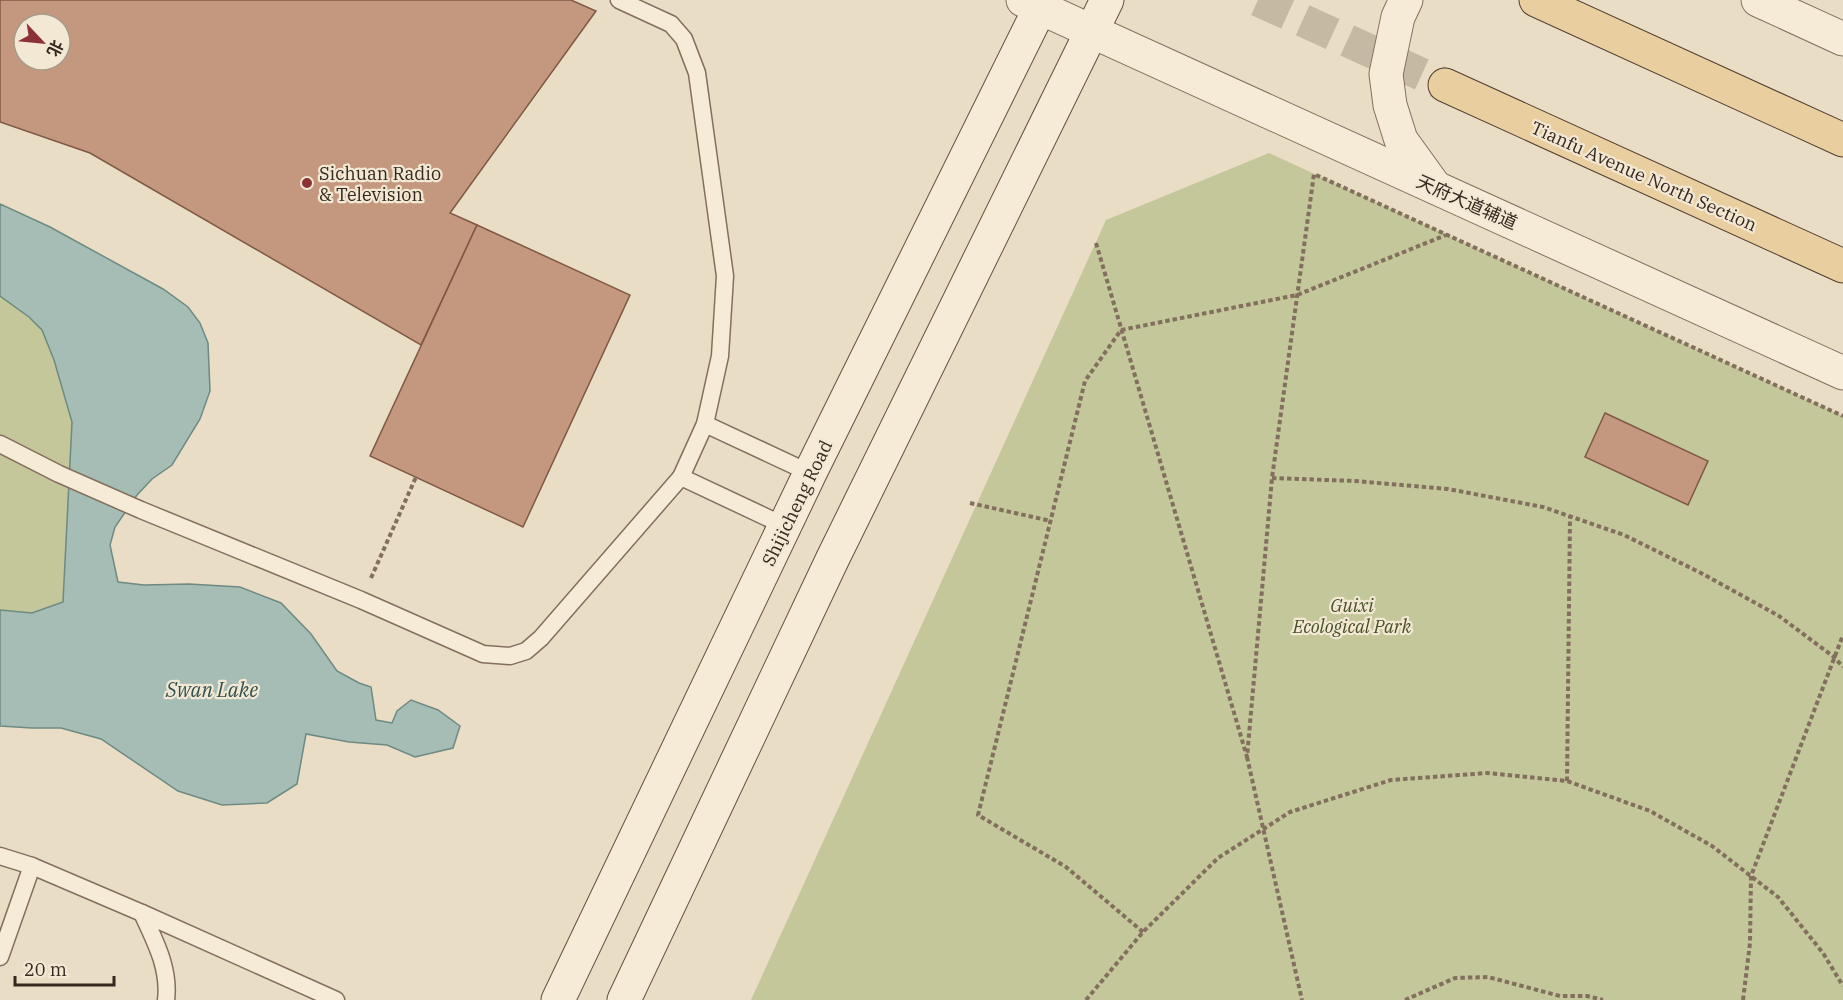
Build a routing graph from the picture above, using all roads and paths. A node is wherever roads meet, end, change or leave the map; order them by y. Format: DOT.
graph roads {
  1 [pos="619,0"];
  2 [pos="1107,0"];
  3 [pos="1406,0"];
  4 [pos="1536,0"];
  5 [pos="1758,0"];
  6 [pos="1038,2"];
  7 [pos="1091,31"];
  8 [pos="1843,39"];
  9 [pos="1445,85"];
  10 [pos="1843,140"];
  11 [pos="1436,188"];
  12 [pos="1446,234"];
  13 [pos="1096,243"];
  14 [pos="1843,266"];
  15 [pos="1298,295"];
  16 [pos="1121,330"];
  17 [pos="1843,373"];
  18 [pos="1843,416"];
  19 [pos="705,424"];
  20 [pos="0,444"];
  21 [pos="810,473"];
  22 [pos="416,477"];
  23 [pos="681,477"];
  24 [pos="1272,478"];
  25 [pos="970,503"];
  26 [pos="1570,516"];
  27 [pos="1051,521"];
  28 [pos="785,526"];
  29 [pos="361,600"];
  30 [pos="1843,635"];
  31 [pos="1834,657"];
  32 [pos="1843,667"];
  33 [pos="1247,757"];
  34 [pos="1567,781"];
  35 [pos="1263,829"];
  36 [pos="0,856"];
  37 [pos="32,866"];
  38 [pos="1751,876"];
  39 [pos="142,913"];
  40 [pos="1143,932"];
  41 [pos="0,957"];
  42 [pos="1843,986"];
  43 [pos="166,1000"];
  44 [pos="336,1000"];
  45 [pos="558,1000"];
  46 [pos="624,1000"];
  47 [pos="1086,1000"];
  48 [pos="1302,1000"];
  49 [pos="1405,1000"];
  50 [pos="1603,1000"];
  51 [pos="1743,1000"];
  1 -- 19 [label="lane"];
  2 -- 7 [label="main road"];
  3 -- 11 [label="main road"];
  4 -- 10 [label="main road"];
  5 -- 8 [label="main road"];
  6 -- 7 [label="main road, 天府大道辅道"];
  6 -- 21 [label="main road, Shijicheng Road"];
  7 -- 11 [label="main road, 天府大道辅道"];
  7 -- 46 [label="main road"];
  9 -- 14 [label="main road, Tianfu Avenue North Section"];
  11 -- 17 [label="main road, 天府大道辅道"];
  12 -- 15 [label="path"];
  12 -- 15 [label="path"];
  12 -- 18 [label="path"];
  13 -- 16 [label="path"];
  15 -- 16 [label="path"];
  15 -- 24 [label="path"];
  16 -- 27 [label="path"];
  16 -- 33 [label="path"];
  19 -- 21 [label="lane"];
  19 -- 23 [label="lane"];
  20 -- 29 [label="lane"];
  21 -- 28 [label="main road, Shijicheng Road"];
  22 -- 29 [label="path"];
  23 -- 28 [label="lane"];
  23 -- 29 [label="lane"];
  24 -- 26 [label="path"];
  24 -- 33 [label="path"];
  25 -- 27 [label="path"];
  26 -- 31 [label="path"];
  26 -- 34 [label="path"];
  27 -- 40 [label="path"];
  28 -- 45 [label="main road, Shijicheng Road"];
  30 -- 31 [label="path"];
  31 -- 32 [label="path"];
  31 -- 38 [label="path"];
  33 -- 35 [label="path"];
  34 -- 35 [label="path"];
  34 -- 38 [label="path"];
  35 -- 40 [label="path"];
  35 -- 48 [label="path"];
  36 -- 37 [label="lane"];
  37 -- 39 [label="lane"];
  37 -- 41 [label="lane"];
  38 -- 42 [label="path"];
  38 -- 51 [label="path"];
  39 -- 43 [label="lane"];
  39 -- 44 [label="lane"];
  40 -- 47 [label="path"];
  49 -- 50 [label="path"];
}
